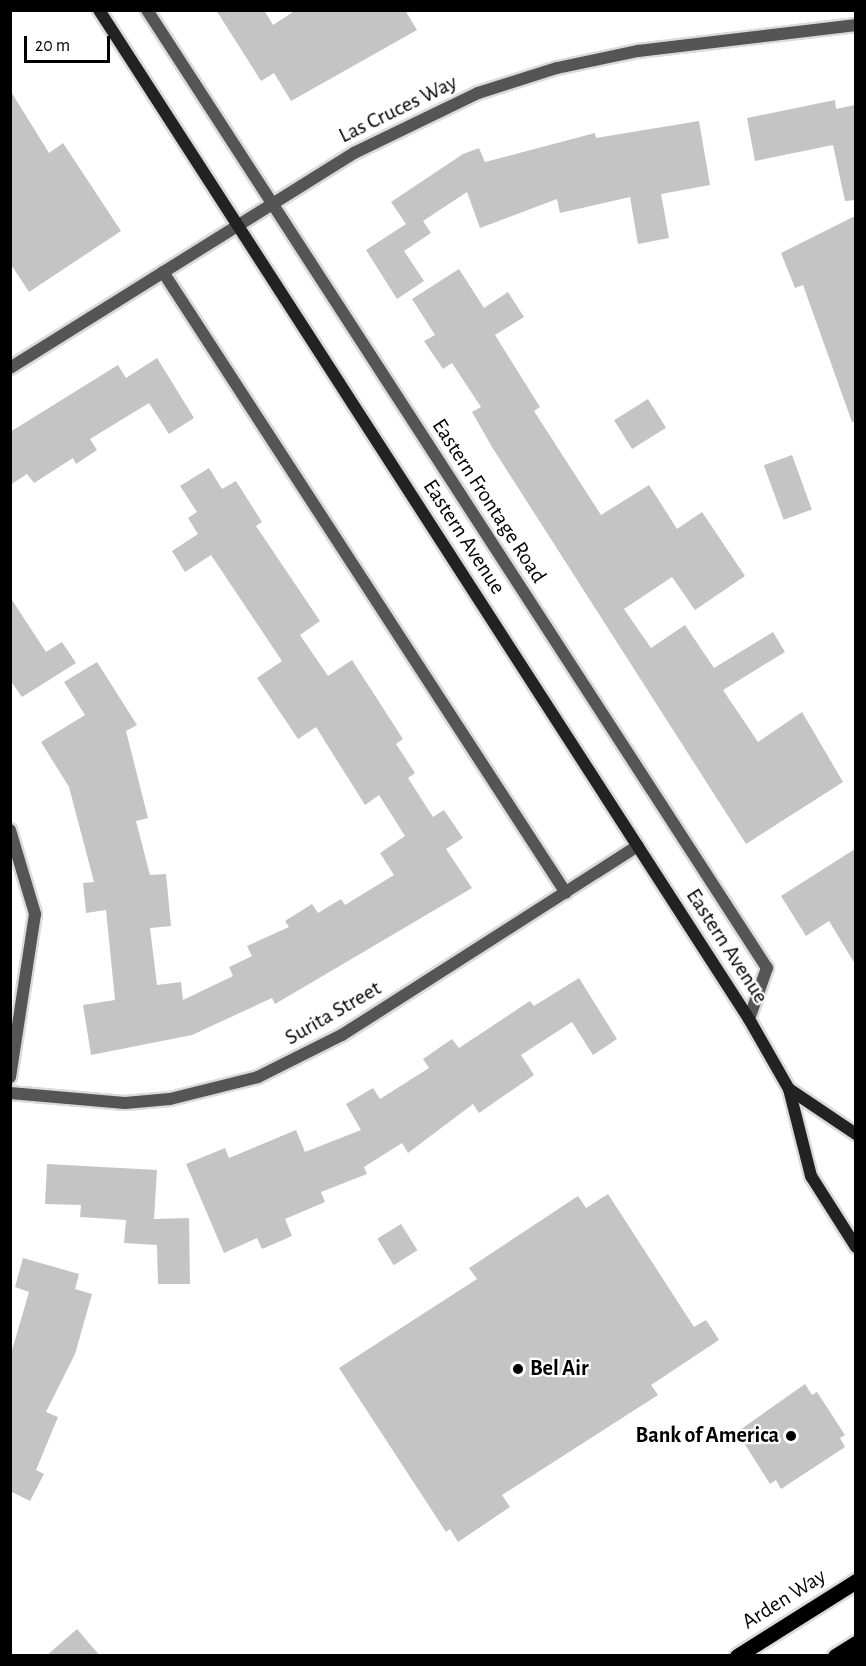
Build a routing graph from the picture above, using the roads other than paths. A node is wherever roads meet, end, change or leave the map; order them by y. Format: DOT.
graph roads {
  1 [pos="99,10"];
  2 [pos="147,10"];
  3 [pos="855,25"];
  4 [pos="272,204"];
  5 [pos="238,225"];
  6 [pos="164,272"];
  7 [pos="10,368"];
  8 [pos="10,830"];
  9 [pos="638,846"];
  10 [pos="566,893"];
  11 [pos="749,1019"];
  12 [pos="10,1077"];
  13 [pos="789,1089"];
  14 [pos="10,1093"];
  15 [pos="855,1134"];
  16 [pos="855,1247"];
  17 [pos="855,1581"];
  18 [pos="855,1643"];
  19 [pos="737,1656"];
  20 [pos="835,1656"];
  1 -- 5 [label="main road, Eastern Avenue"];
  2 -- 4 [label="street, Eastern Frontage Road"];
  3 -- 4 [label="street, Las Cruces Way"];
  4 -- 5 [label="street, Las Cruces Way"];
  4 -- 11 [label="street, Eastern Frontage Road"];
  5 -- 6 [label="street, Las Cruces Way"];
  5 -- 9 [label="main road, Eastern Avenue"];
  6 -- 7 [label="street, Las Cruces Way"];
  6 -- 10 [label="street"];
  8 -- 12 [label="street"];
  9 -- 10 [label="street, Surita Street"];
  9 -- 11 [label="main road, Eastern Avenue"];
  10 -- 14 [label="street, Surita Street"];
  11 -- 13 [label="main road, Eastern Avenue"];
  13 -- 15 [label="main road, Eastern Avenue"];
  13 -- 16 [label="main road, Eastern Avenue"];
  17 -- 19 [label="main road, Arden Way"];
  18 -- 20 [label="main road"];
}
